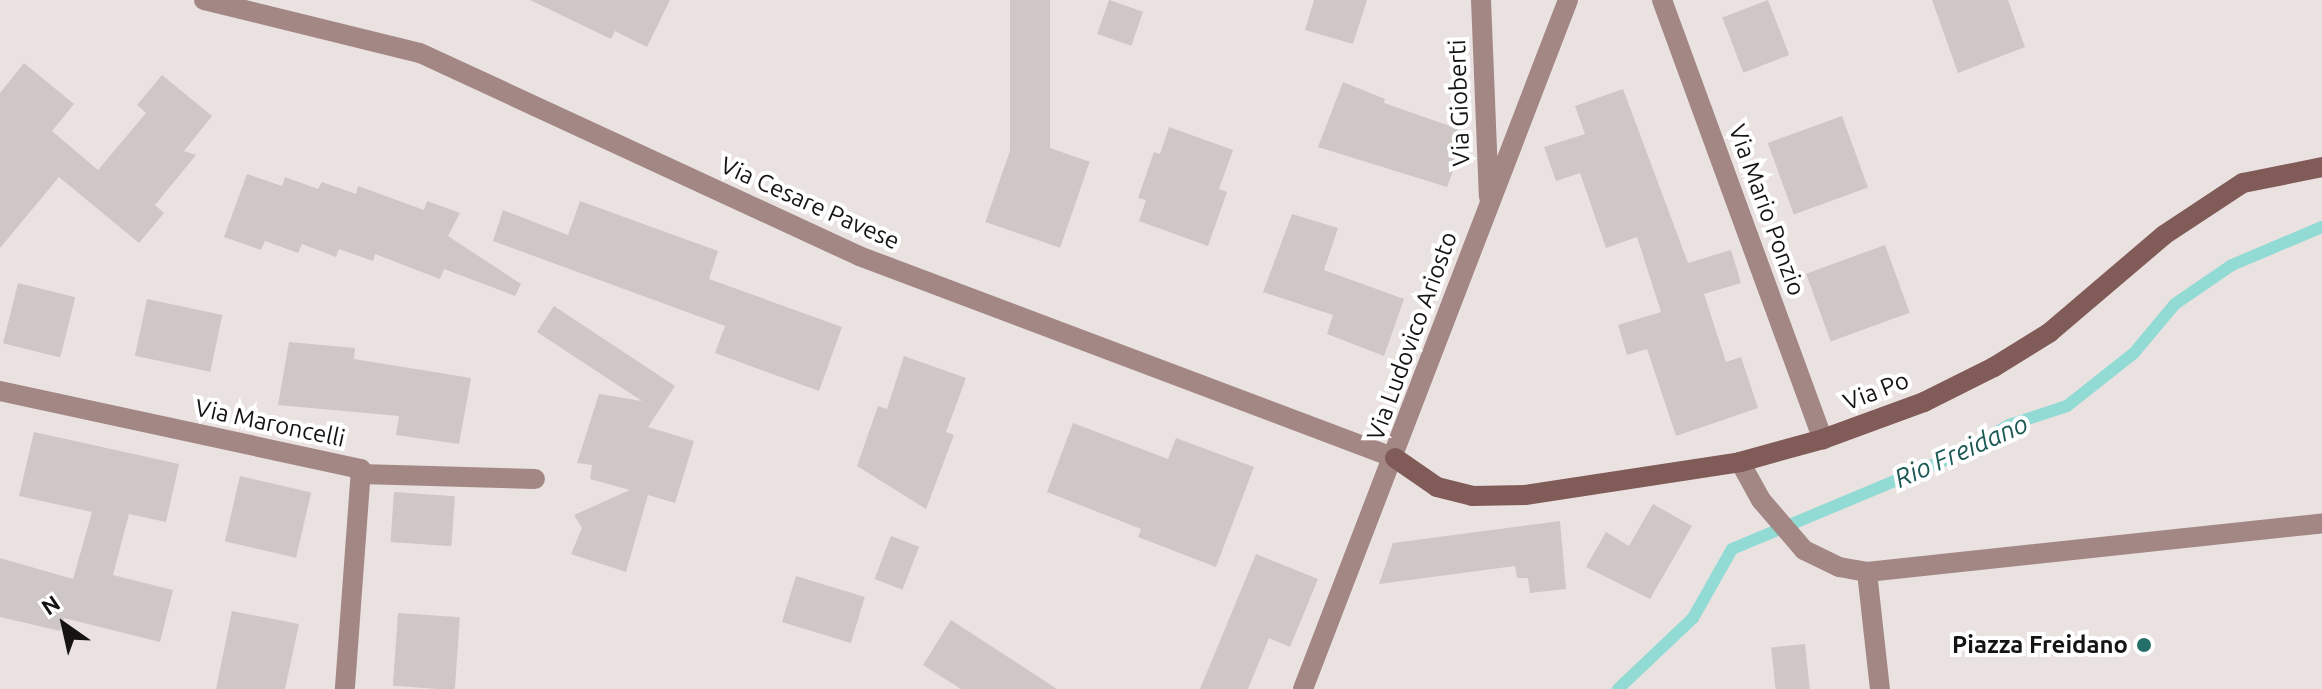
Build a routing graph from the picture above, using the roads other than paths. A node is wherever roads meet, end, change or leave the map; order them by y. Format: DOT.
graph roads {
  1 [pos="204,0"];
  2 [pos="1481,0"];
  3 [pos="1568,0"];
  4 [pos="1662,0"];
  5 [pos="2322,167"];
  6 [pos="1489,205"];
  7 [pos="0,391"];
  8 [pos="1823,439"];
  9 [pos="1395,458"];
  10 [pos="1740,462"];
  11 [pos="360,474"];
  12 [pos="535,479"];
  13 [pos="2322,523"];
  14 [pos="1867,572"];
  15 [pos="345,689"];
  16 [pos="1303,689"];
  17 [pos="1880,689"];
  1 -- 9 [label="street, Via Cesare Pavese"];
  2 -- 6 [label="street, Via Gioberti"];
  3 -- 6 [label="street, Via Ludovico Ariosto"];
  4 -- 8 [label="street, Via Mario Ponzio"];
  5 -- 8 [label="street, Via Po"];
  6 -- 9 [label="street, Via Ludovico Ariosto"];
  7 -- 11 [label="street, Via Maroncelli"];
  8 -- 10 [label="street, Via Po"];
  9 -- 10 [label="street, Via Po"];
  9 -- 16 [label="street, Via Ludovico Ariosto"];
  10 -- 14 [label="street"];
  11 -- 12 [label="street"];
  11 -- 15 [label="street, Via Maroncelli"];
  13 -- 14 [label="street"];
  14 -- 17 [label="street"];
}
